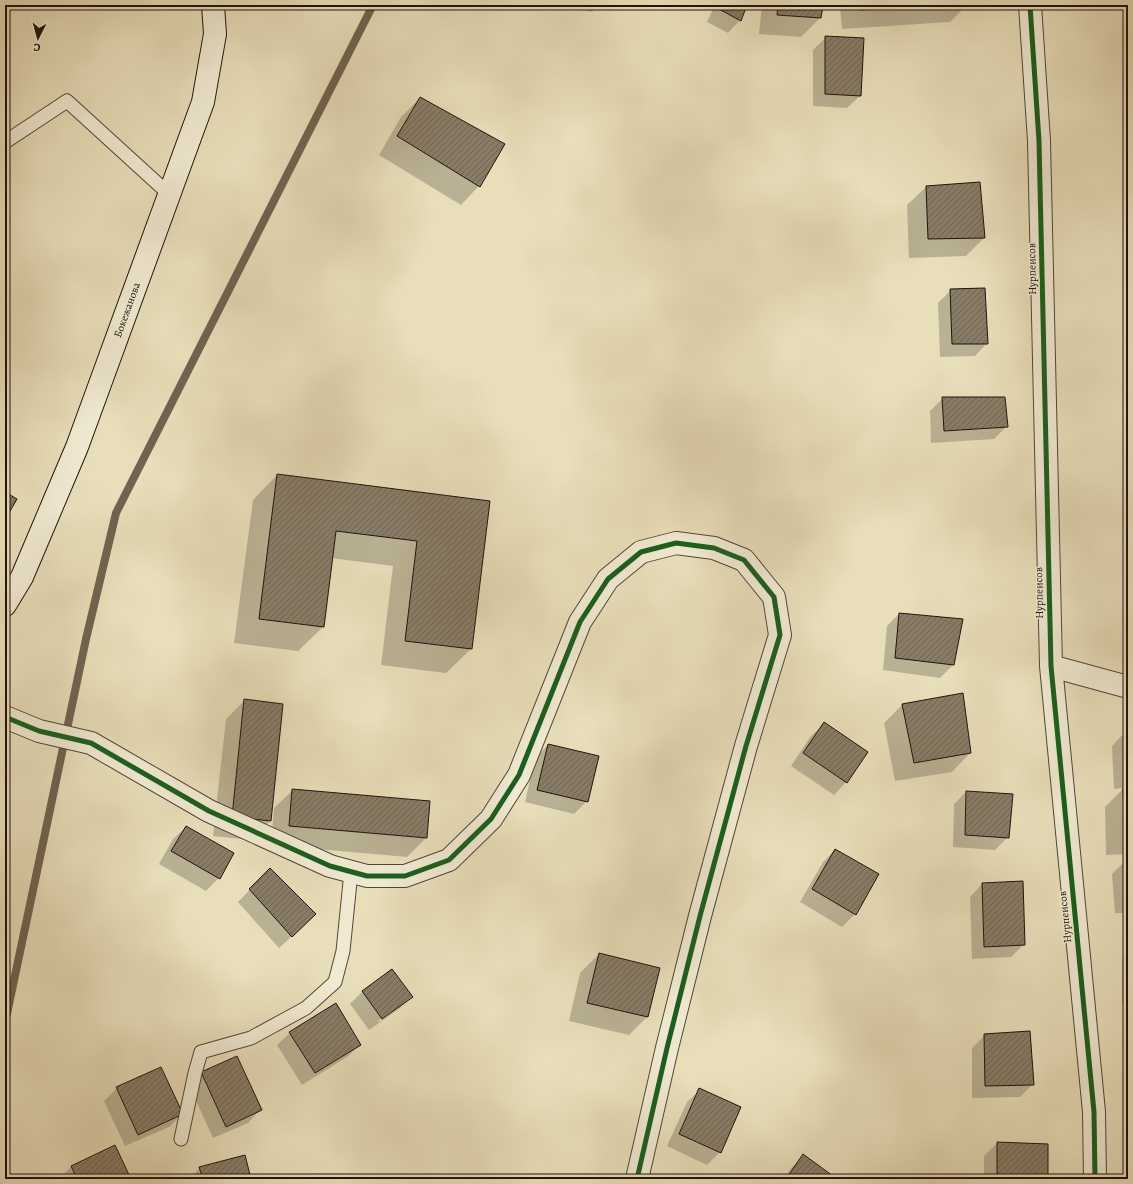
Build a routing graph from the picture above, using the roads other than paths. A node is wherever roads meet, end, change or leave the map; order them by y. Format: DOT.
graph roads {
  1 [pos="213,5"];
  2 [pos="1030,5"];
  3 [pos="5,142"];
  4 [pos="169,194"];
  5 [pos="5,605"];
  6 [pos="1051,666"];
  7 [pos="1128,687"];
  8 [pos="5,717"];
  9 [pos="351,872"];
  10 [pos="180,1139"];
  11 [pos="637,1179"];
  12 [pos="1095,1179"];
  1 -- 4 [label="street, Бокежанова"];
  2 -- 6 [label="street, Нурпеисов"];
  3 -- 4 [label="lane"];
  4 -- 5 [label="street, Бокежанова"];
  6 -- 7 [label="street"];
  6 -- 12 [label="street, Нурпеисов"];
  8 -- 9 [label="street"];
  9 -- 10 [label="lane"];
  9 -- 11 [label="street"];
}
